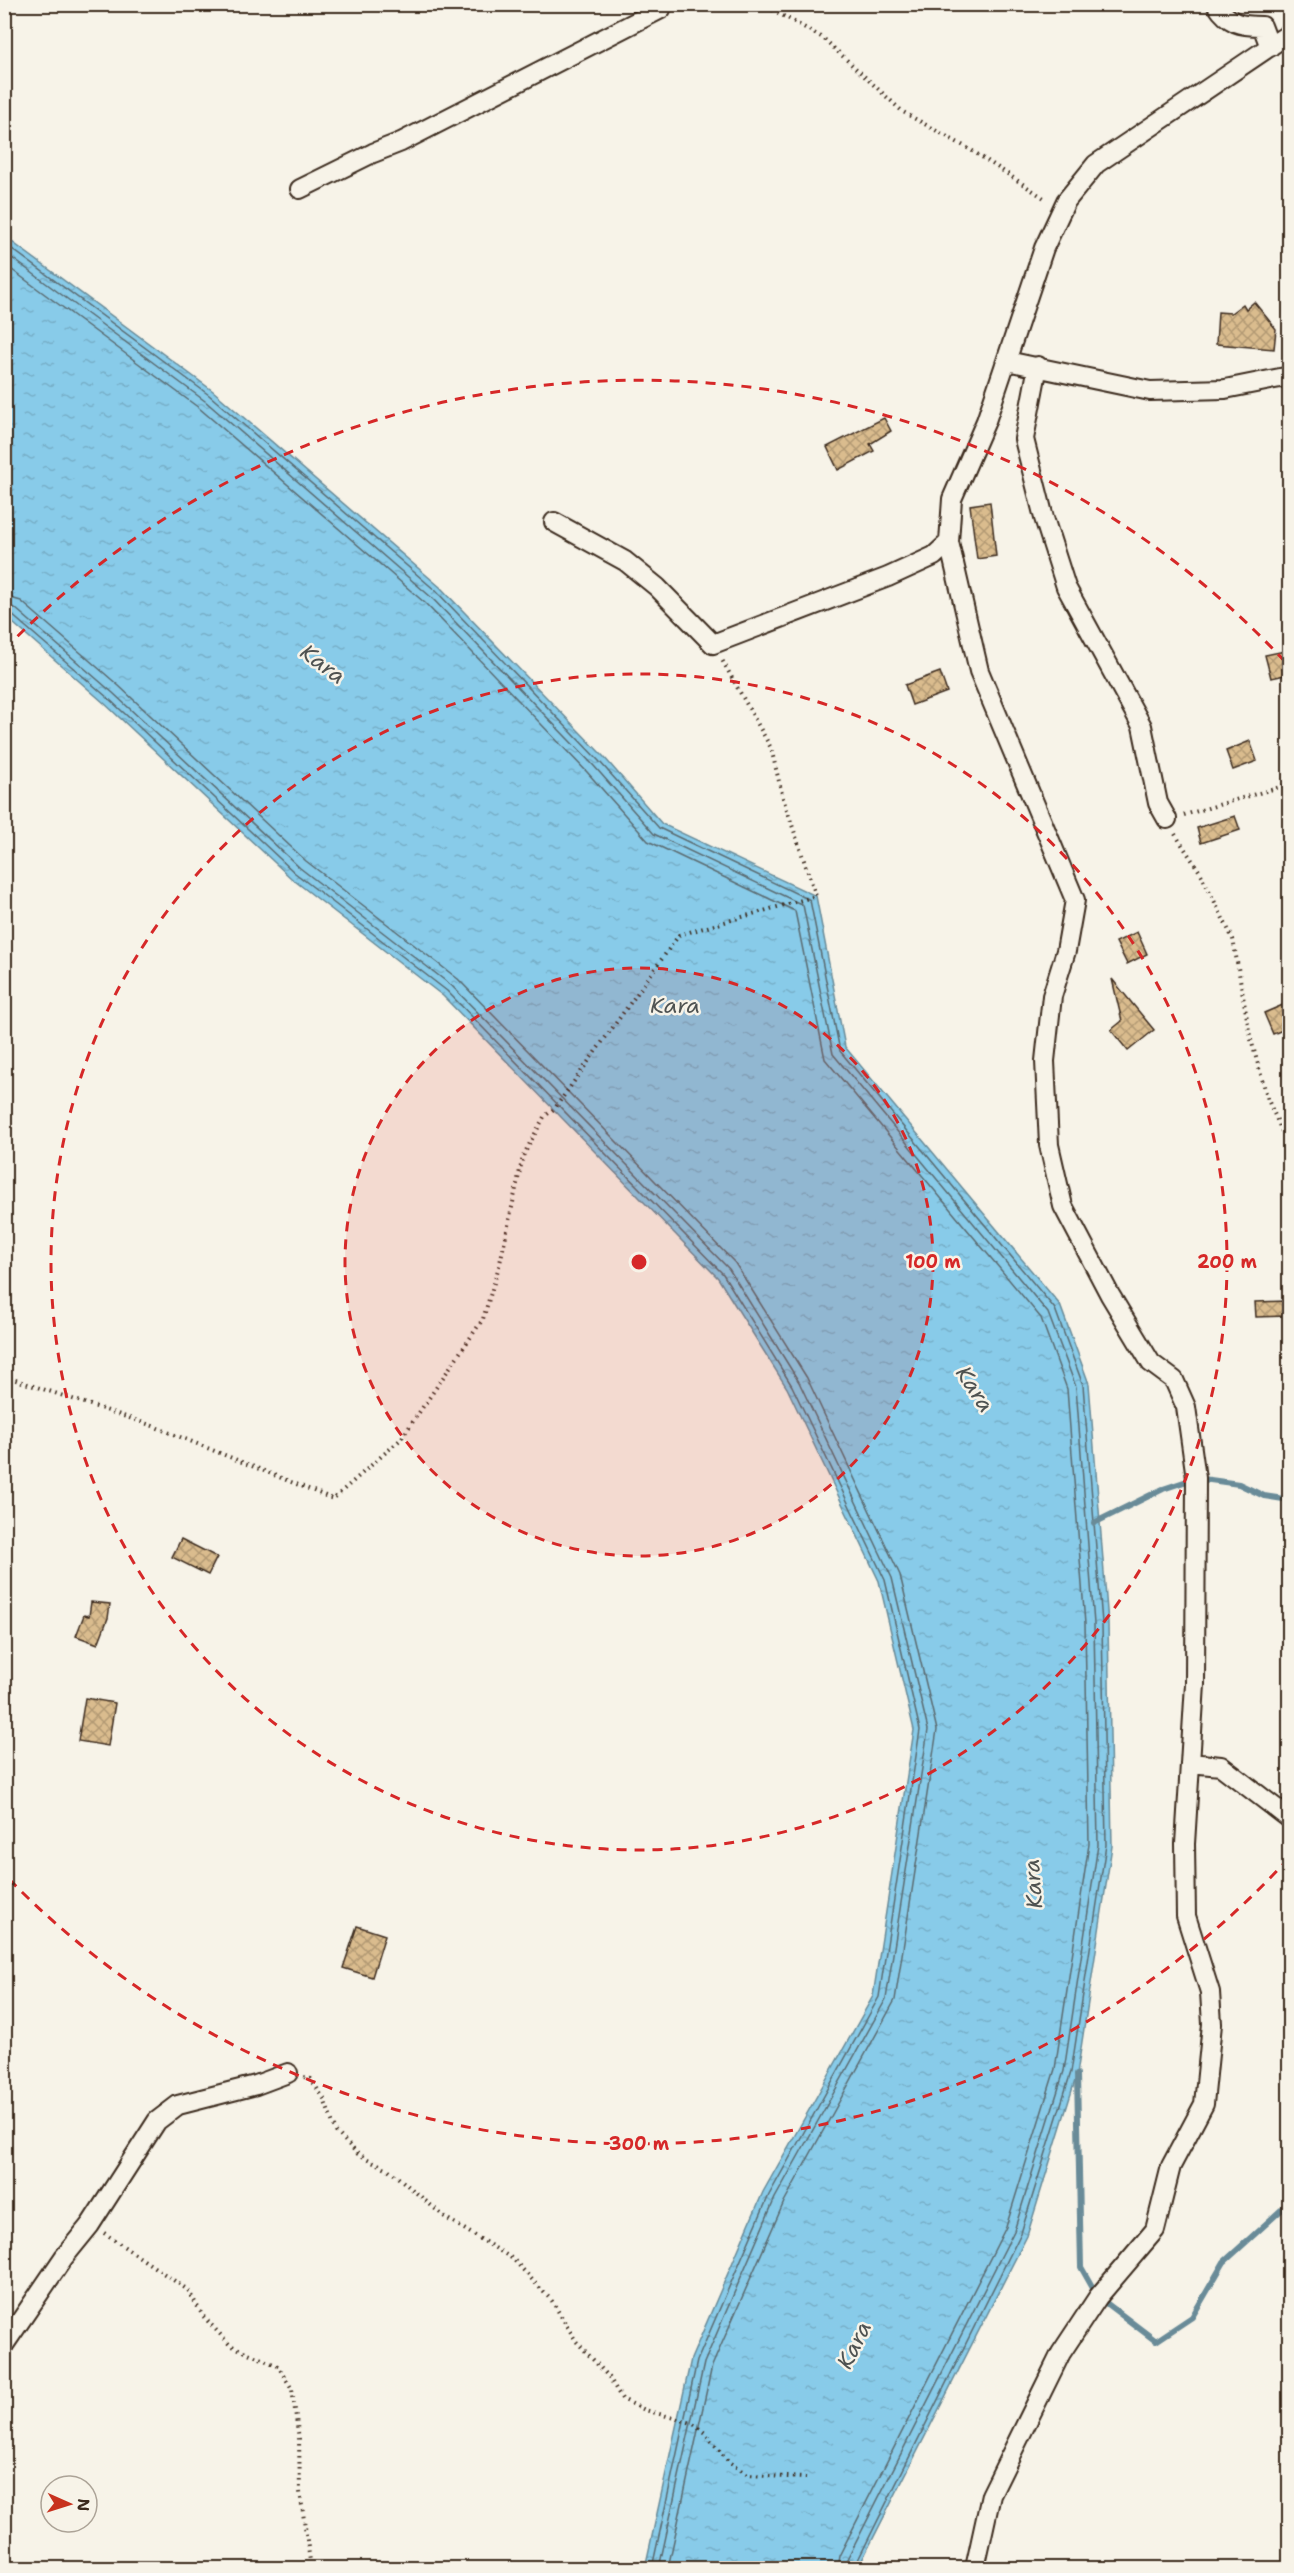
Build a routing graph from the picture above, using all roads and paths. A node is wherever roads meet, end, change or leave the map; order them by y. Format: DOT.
graph roads {
  1 [pos="661,4"];
  2 [pos="762,4"];
  3 [pos="1216,4"];
  4 [pos="1290,33"];
  5 [pos="1270,47"];
  6 [pos="300,189"];
  7 [pos="1066,201"];
  8 [pos="1007,361"];
  9 [pos="1038,366"];
  10 [pos="1290,376"];
  11 [pos="554,522"];
  12 [pos="949,542"];
  13 [pos="713,644"];
  14 [pos="1290,783"];
  15 [pos="1167,819"];
  16 [pos="1290,1149"];
  17 [pos="4,1376"];
  18 [pos="1190,1763"];
  19 [pos="1290,1819"];
  20 [pos="288,2073"];
  21 [pos="90,2225"];
  22 [pos="4,2345"];
  23 [pos="806,2478"];
  24 [pos="311,2568"];
  25 [pos="975,2568"];
  1 -- 6 [label="street"];
  2 -- 7 [label="path"];
  3 -- 5 [label="street"];
  4 -- 5 [label="street"];
  5 -- 7 [label="street"];
  7 -- 8 [label="street"];
  8 -- 9 [label="street"];
  8 -- 12 [label="street"];
  9 -- 10 [label="street"];
  9 -- 15 [label="street"];
  11 -- 13 [label="street"];
  12 -- 13 [label="street"];
  12 -- 18 [label="street"];
  13 -- 17 [label="path"];
  14 -- 15 [label="path"];
  15 -- 16 [label="path"];
  18 -- 19 [label="street"];
  18 -- 25 [label="street"];
  20 -- 21 [label="street"];
  20 -- 23 [label="path"];
  21 -- 22 [label="street"];
  21 -- 24 [label="path"];
}
